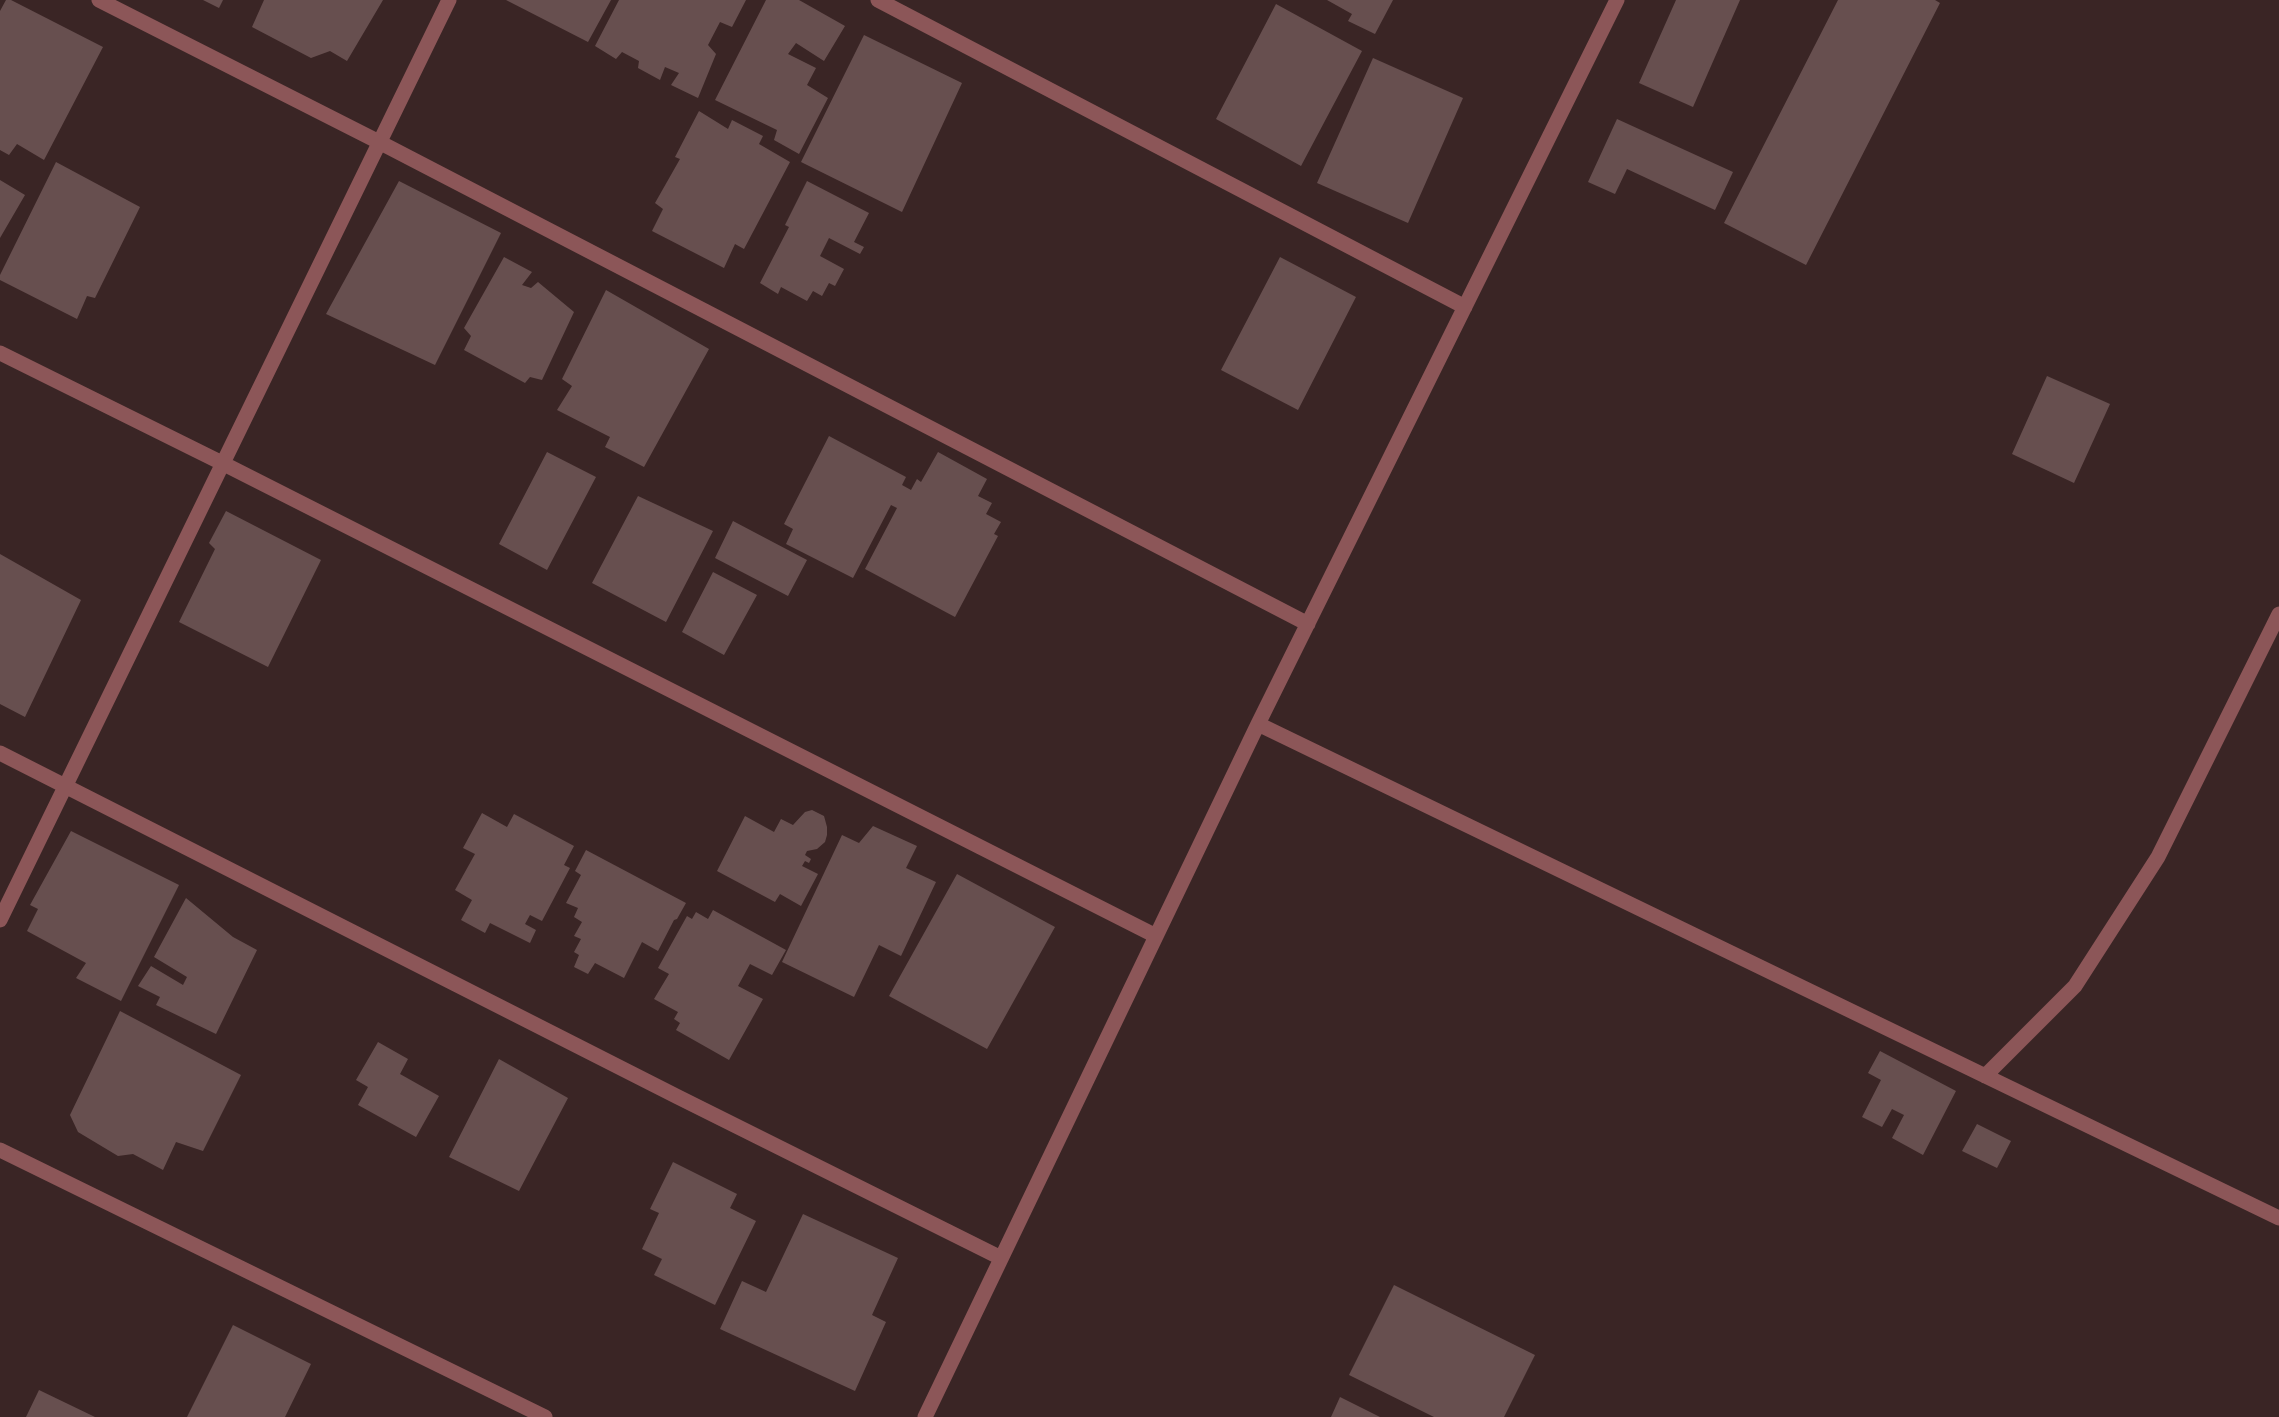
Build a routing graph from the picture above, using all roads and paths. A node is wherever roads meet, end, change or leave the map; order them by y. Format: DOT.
graph roads {
  1 [pos="99,0"];
  2 [pos="449,0"];
  3 [pos="878,0"];
  4 [pos="1617,0"];
  5 [pos="379,142"];
  6 [pos="1465,307"];
  7 [pos="0,353"];
  8 [pos="222,463"];
  9 [pos="2279,614"];
  10 [pos="1308,624"];
  11 [pos="1258,724"];
  12 [pos="0,753"];
  13 [pos="64,787"];
  14 [pos="0,920"];
  15 [pos="1156,936"];
  16 [pos="1985,1076"];
  17 [pos="0,1150"];
  18 [pos="2279,1218"];
  19 [pos="1001,1258"];
  20 [pos="545,1417"];
  21 [pos="925,1417"];
  1 -- 5 [label="street"];
  2 -- 5 [label="street"];
  3 -- 6 [label="street"];
  4 -- 6 [label="street"];
  5 -- 8 [label="street"];
  5 -- 10 [label="street"];
  6 -- 10 [label="street"];
  7 -- 8 [label="street"];
  8 -- 13 [label="street"];
  8 -- 15 [label="street"];
  9 -- 16 [label="street"];
  10 -- 11 [label="street"];
  11 -- 15 [label="street"];
  11 -- 16 [label="street"];
  12 -- 13 [label="street"];
  13 -- 14 [label="street"];
  13 -- 19 [label="street"];
  15 -- 19 [label="street"];
  16 -- 18 [label="street"];
  17 -- 20 [label="street"];
  19 -- 21 [label="street"];
}
